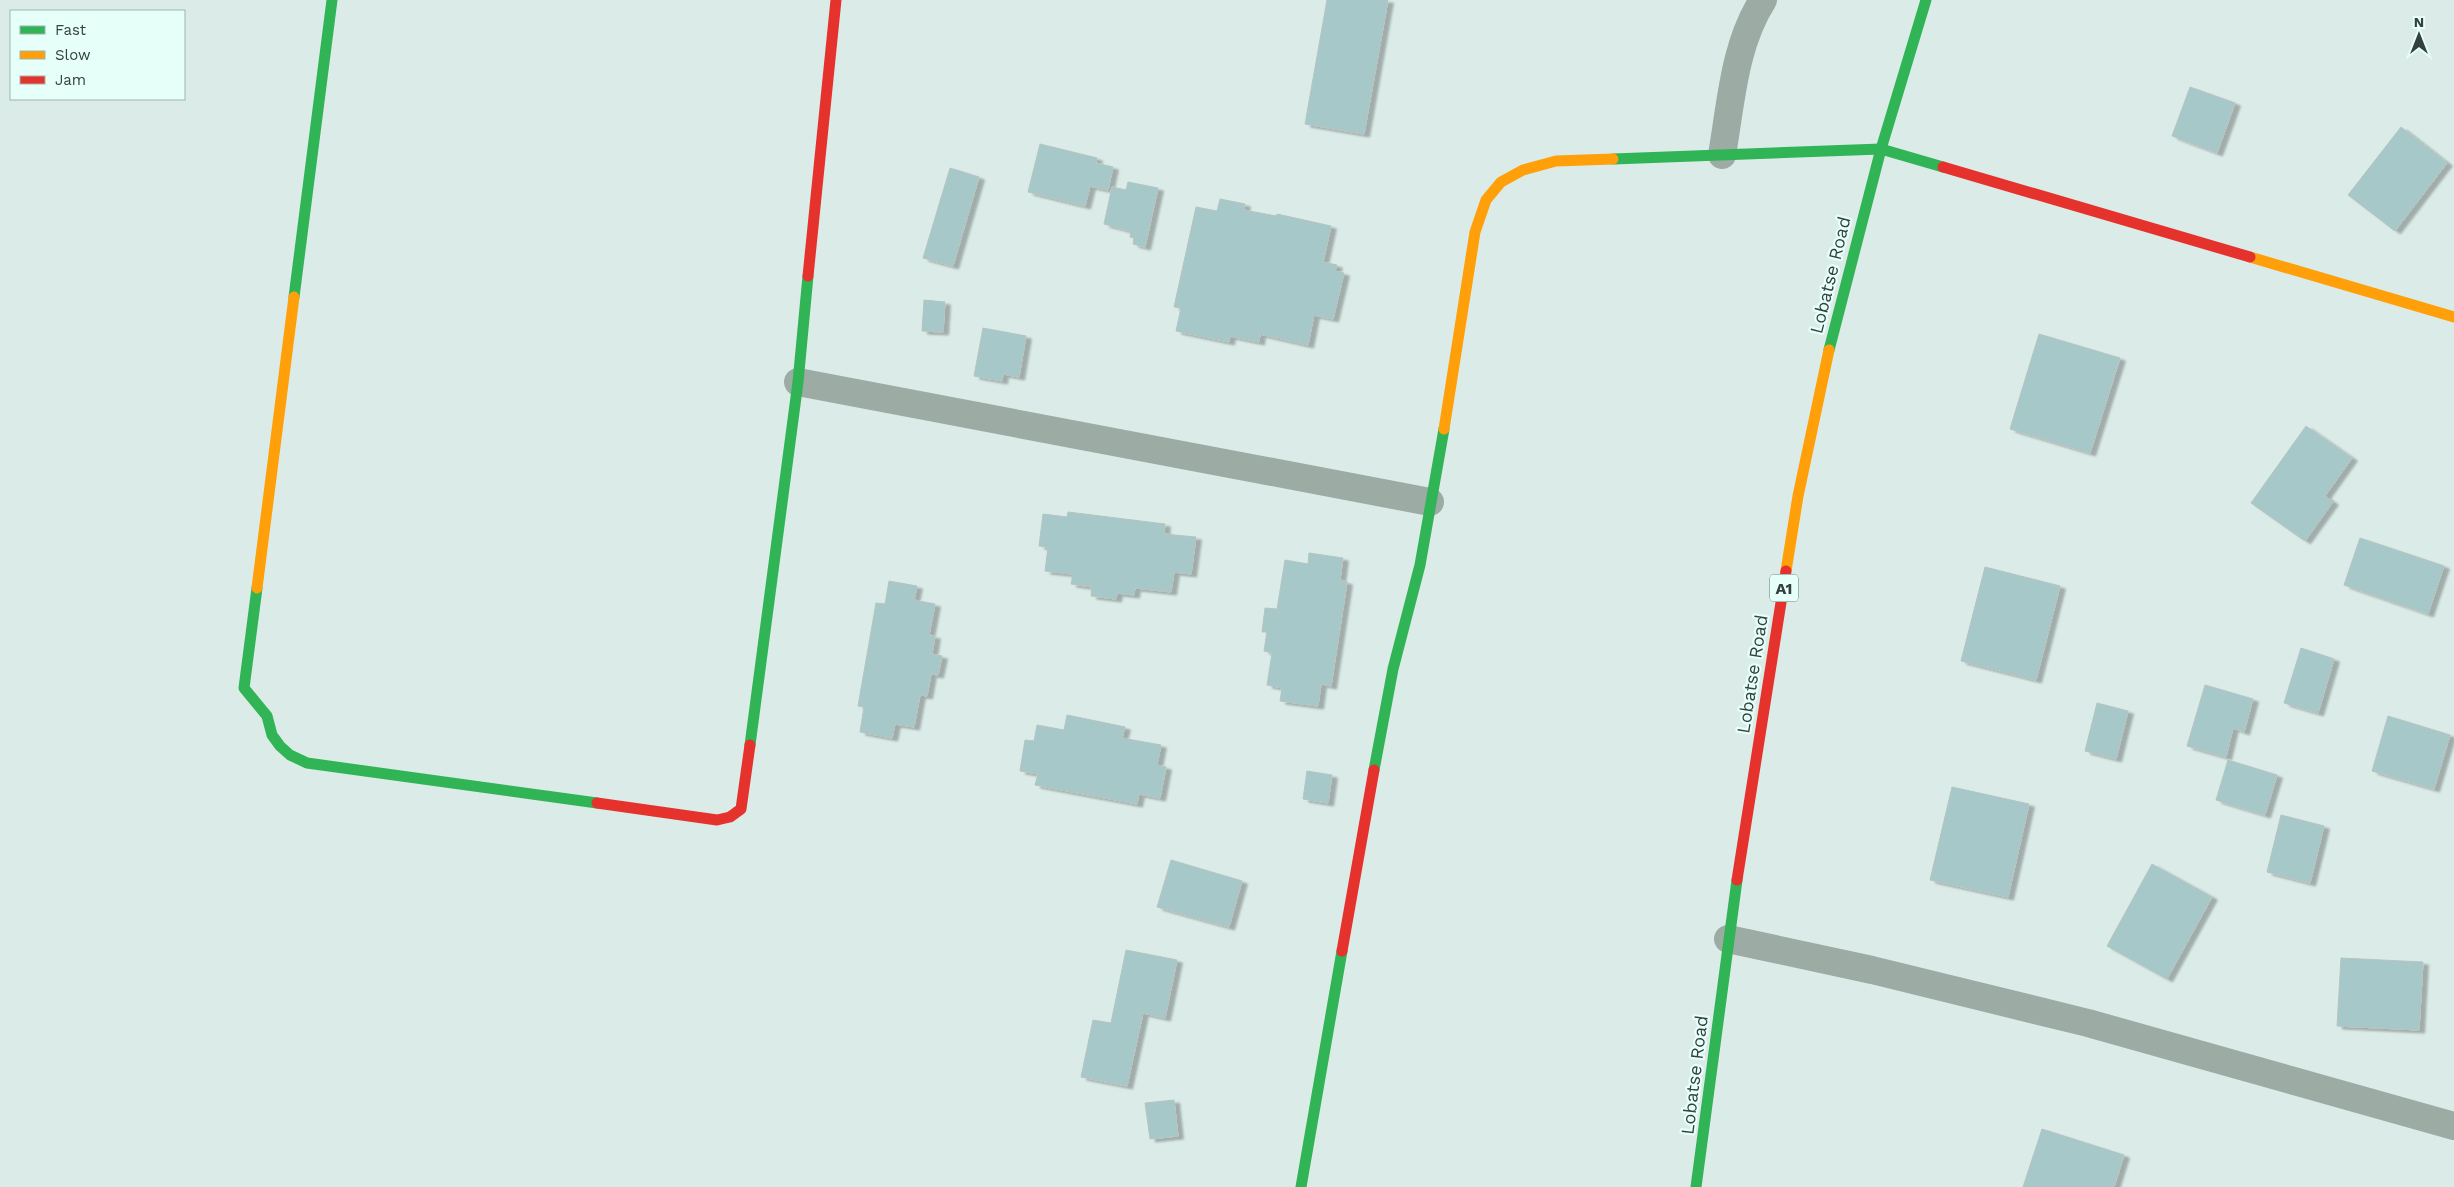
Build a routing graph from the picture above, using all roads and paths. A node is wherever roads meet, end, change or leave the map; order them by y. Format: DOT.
graph roads {
  1 [pos="332,0"];
  2 [pos="836,0"];
  3 [pos="1763,0"];
  4 [pos="1926,0"];
  5 [pos="1880,149"];
  6 [pos="1722,155"];
  7 [pos="2454,317"];
  8 [pos="798,382"];
  9 [pos="1430,502"];
  10 [pos="1728,939"];
  11 [pos="2454,1126"];
  12 [pos="1301,1187"];
  13 [pos="1696,1187"];
  1 -- 8 [label="main road"];
  2 -- 8 [label="main road"];
  3 -- 6 [label="street"];
  4 -- 5 [label="main road, Lobatse Road / A1"];
  5 -- 6 [label="main road"];
  5 -- 7 [label="main road"];
  5 -- 10 [label="main road, Lobatse Road / A1"];
  6 -- 9 [label="main road"];
  8 -- 9 [label="street"];
  9 -- 12 [label="main road"];
  10 -- 11 [label="street"];
  10 -- 13 [label="main road, Lobatse Road / A1"];
}
